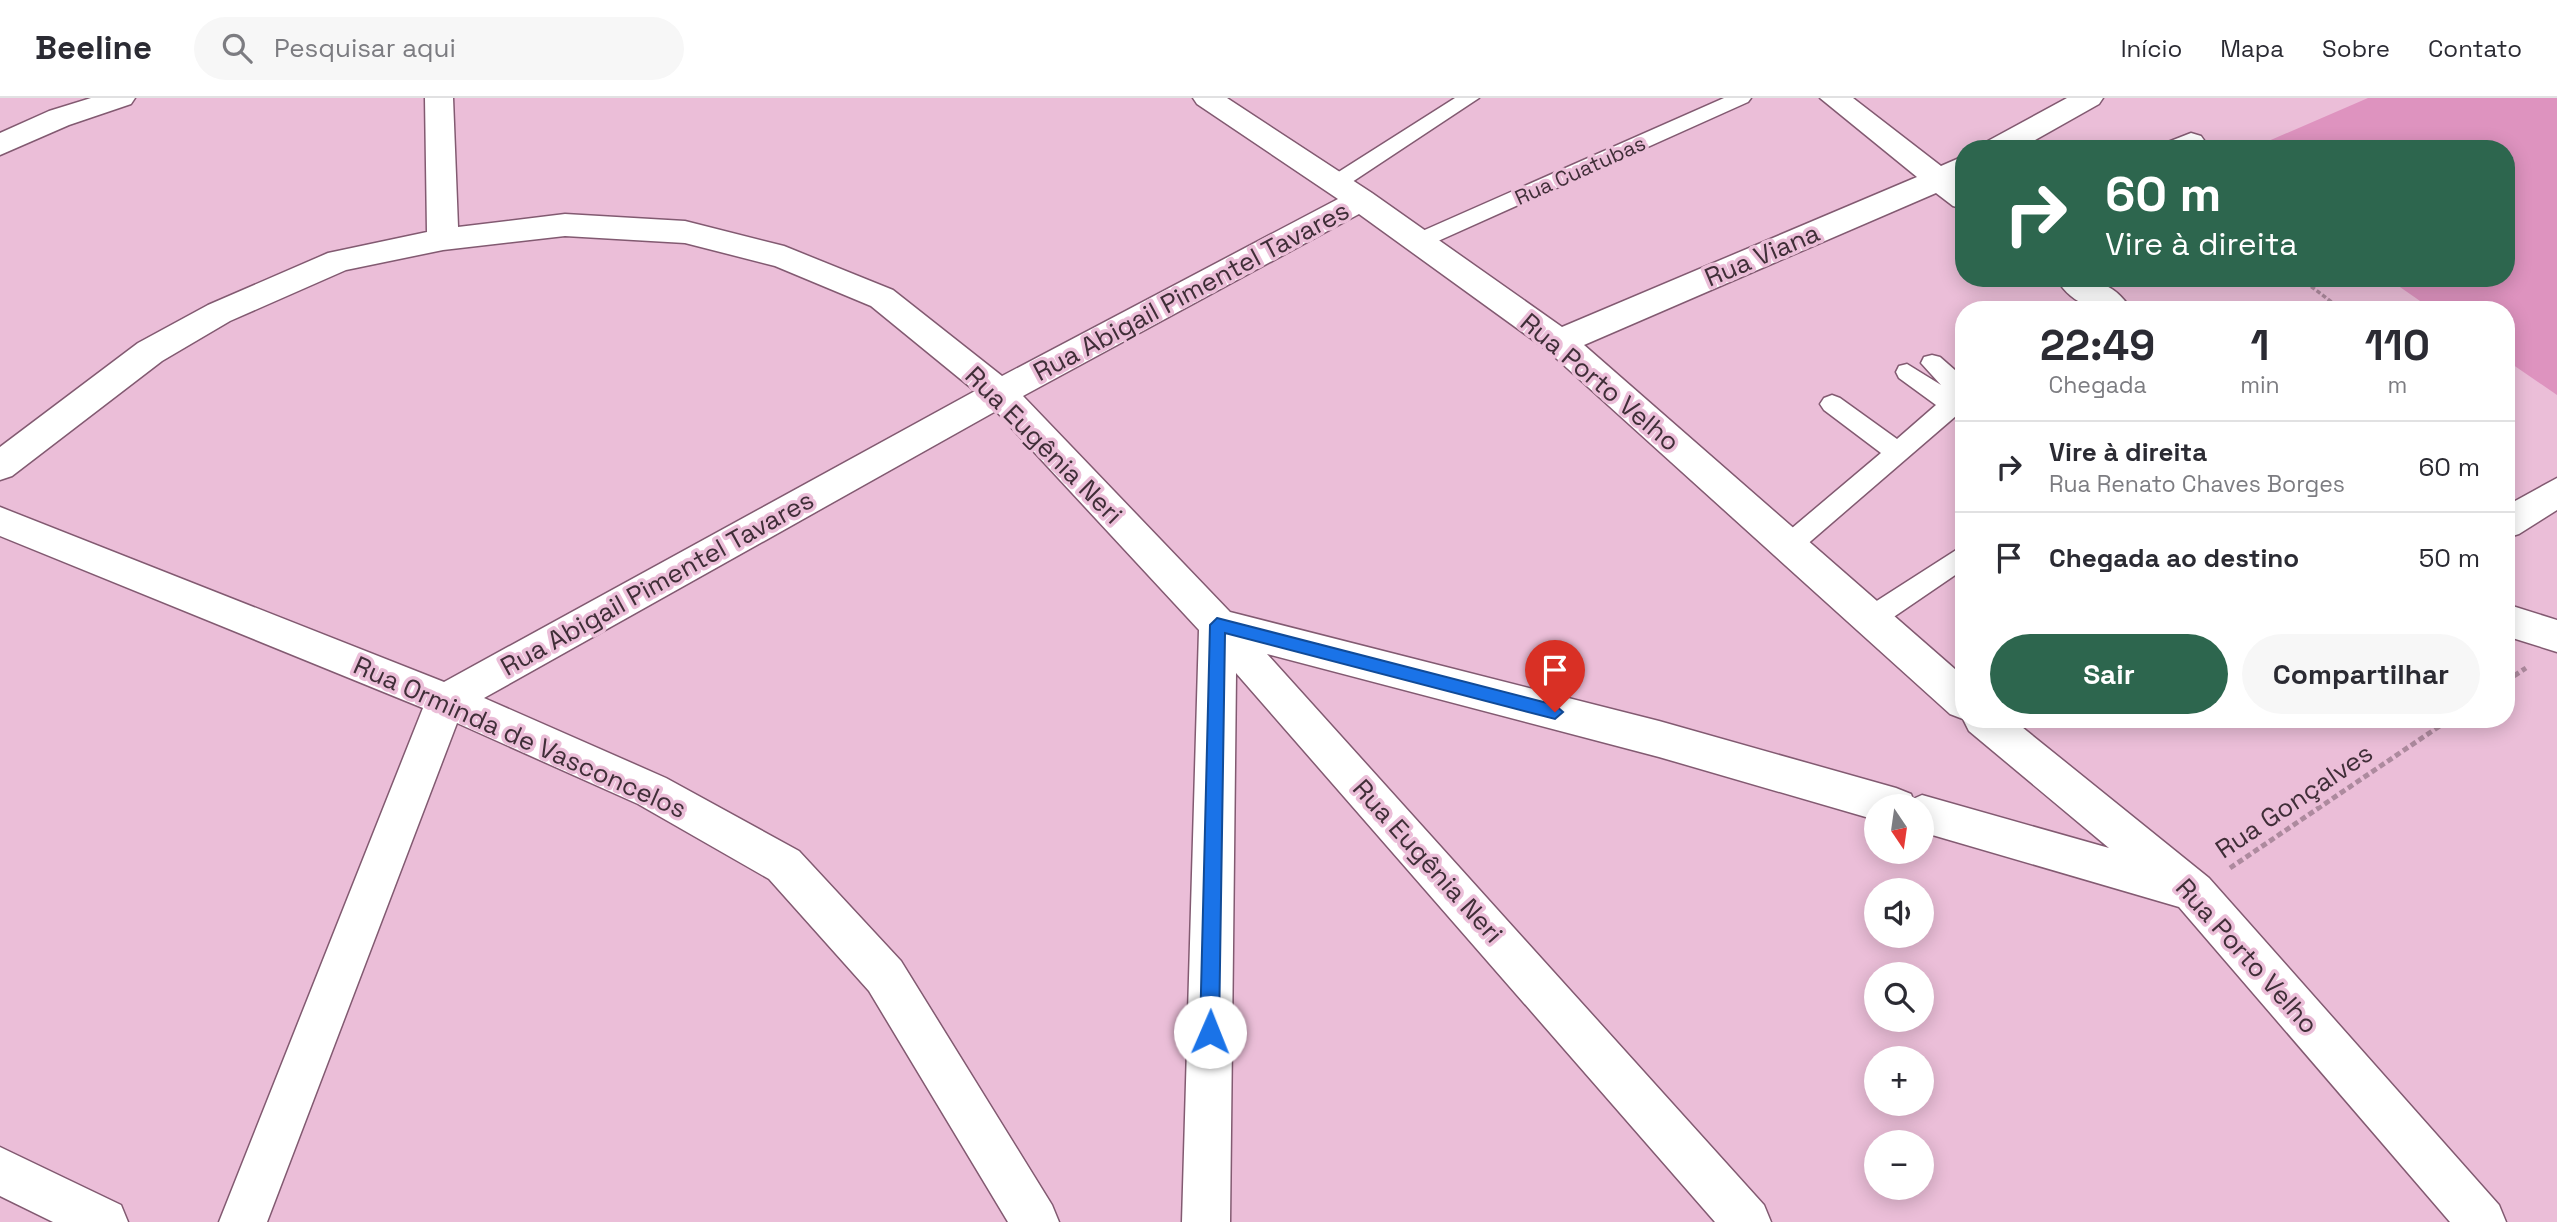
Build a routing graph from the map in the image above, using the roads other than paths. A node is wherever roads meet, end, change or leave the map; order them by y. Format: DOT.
graph roads {
  1 [pos="121,98"];
  2 [pos="439,98"];
  3 [pos="1208,98"];
  4 [pos="1469,98"];
  5 [pos="1741,98"];
  6 [pos="1834,98"];
  7 [pos="2090,98"];
  8 [pos="2013,140"];
  9 [pos="0,145"];
  10 [pos="1951,173"];
  11 [pos="1348,192"];
  12 [pos="443,239"];
  13 [pos="1419,241"];
  14 [pos="2084,287"];
  15 [pos="2103,301"];
  16 [pos="1559,342"];
  17 [pos="1932,363"];
  18 [pos="1906,372"];
  19 [pos="1955,392"];
  20 [pos="1000,393"];
  21 [pos="1955,395"];
  22 [pos="1955,400"];
  23 [pos="1832,404"];
  24 [pos="1896,451"];
  25 [pos="0,466"];
  26 [pos="2557,492"];
  27 [pos="2515,518"];
  28 [pos="0,521"];
  29 [pos="1788,545"];
  30 [pos="1955,561"];
  31 [pos="1870,619"];
  32 [pos="2515,623"];
  33 [pos="1217,625"];
  34 [pos="2556,636"];
  35 [pos="1955,694"];
  36 [pos="446,700"];
  37 [pos="1994,728"];
  38 [pos="1864,798"];
  39 [pos="1934,817"];
  40 [pos="2194,892"];
  41 [pos="0,1171"];
  42 [pos="104,1222"];
  43 [pos="243,1222"];
  44 [pos="1035,1222"];
  45 [pos="1206,1222"];
  46 [pos="1747,1222"];
  47 [pos="2482,1222"];
  1 -- 9 [label="street"];
  2 -- 12 [label="street"];
  3 -- 11 [label="street, Rua Porto Velho"];
  4 -- 11 [label="lane"];
  5 -- 13 [label="lane, Rua Cuatubas"];
  6 -- 10 [label="street"];
  7 -- 8 [label="street"];
  10 -- 16 [label="street, Rua Viana"];
  11 -- 13 [label="street, Rua Porto Velho"];
  11 -- 20 [label="street, Rua Abigail Pimentel Tavares"];
  12 -- 20 [label="street, Rua Eugênia Neri"];
  12 -- 25 [label="street, Rua Eugênia Neri"];
  13 -- 16 [label="street, Rua Porto Velho"];
  14 -- 15 [label="street"];
  16 -- 29 [label="street, Rua Porto Velho"];
  17 -- 19 [label="lane"];
  18 -- 21 [label="lane"];
  20 -- 33 [label="street, Rua Eugênia Neri"];
  20 -- 36 [label="street, Rua Abigail Pimentel Tavares"];
  22 -- 24 [label="lane"];
  23 -- 24 [label="lane"];
  24 -- 29 [label="lane"];
  26 -- 27 [label="street"];
  28 -- 36 [label="street, Rua Orminda de Vasconcelos"];
  29 -- 31 [label="street, Rua Porto Velho"];
  30 -- 31 [label="lane"];
  31 -- 35 [label="street, Rua Porto Velho"];
  32 -- 34 [label="street"];
  33 -- 38 [label="street"];
  33 -- 45 [label="street"];
  33 -- 46 [label="street, Rua Eugênia Neri"];
  36 -- 43 [label="street"];
  36 -- 44 [label="street, Rua Orminda de Vasconcelos"];
  37 -- 40 [label="street, Rua Porto Velho"];
  39 -- 40 [label="street"];
  40 -- 47 [label="street, Rua Porto Velho"];
  41 -- 42 [label="street"];
}
